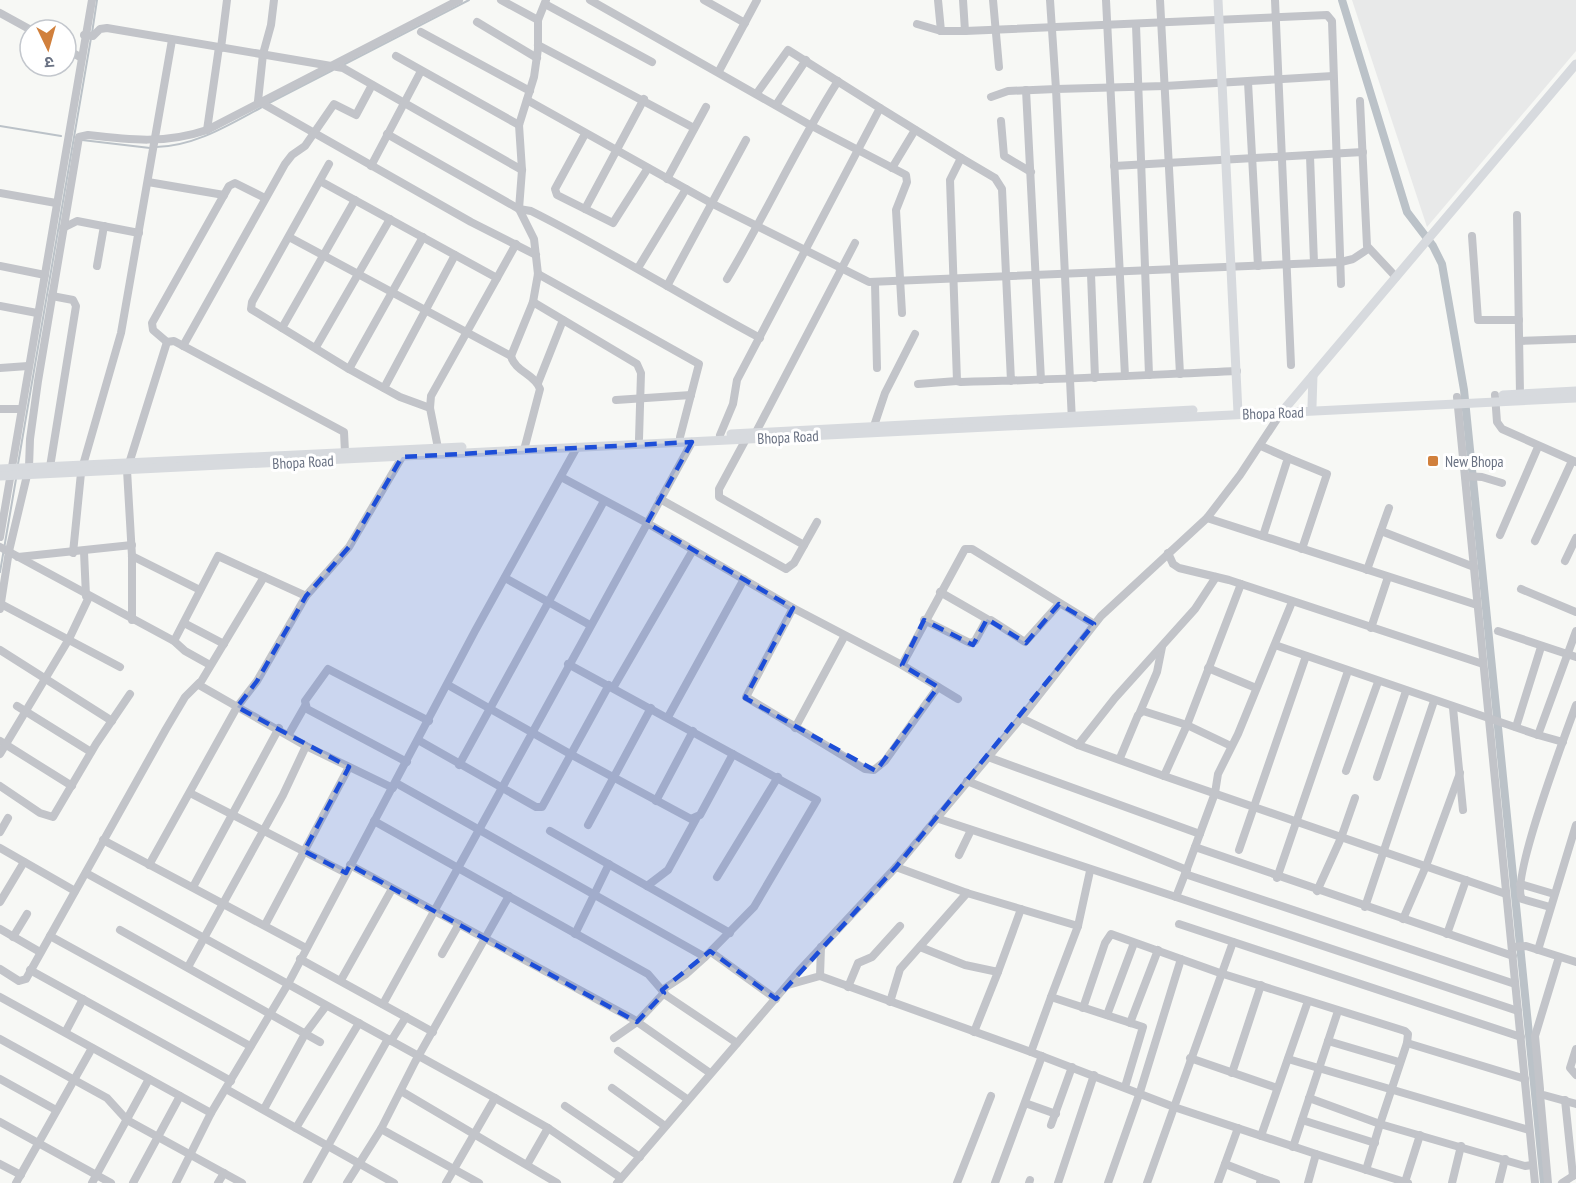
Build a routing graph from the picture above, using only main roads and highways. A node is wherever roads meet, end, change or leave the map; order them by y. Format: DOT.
graph roads {
  1 [pos="1218,0"];
  2 [pos="1576,64"];
  3 [pos="1314,373"];
  4 [pos="1576,391"];
  5 [pos="1496,398"];
  6 [pos="1576,398"];
  7 [pos="1459,400"];
  8 [pos="1312,406"];
  9 [pos="1238,411"];
  10 [pos="1283,411"];
  11 [pos="1072,420"];
  12 [pos="524,448"];
  13 [pos="128,467"];
  14 [pos="0,469"];
  15 [pos="82,469"];
  16 [pos="20,471"];
  17 [pos="0,476"];
  1 -- 9 [label="main road"];
  2 -- 3 [label="main road"];
  3 -- 8 [label="main road"];
  3 -- 10 [label="main road"];
  4 -- 5 [label="main road, Bhopa Road"];
  5 -- 6 [label="main road, Bhopa Road"];
  5 -- 7 [label="main road, Bhopa Road"];
  7 -- 8 [label="main road, Bhopa Road"];
  7 -- 10 [label="main road, Bhopa Road"];
  8 -- 10 [label="main road, Bhopa Road"];
  9 -- 10 [label="main road, Bhopa Road"];
  9 -- 11 [label="main road, Bhopa Road"];
  11 -- 12 [label="main road, Bhopa Road"];
  11 -- 12 [label="main road, Bhopa Road"];
  12 -- 13 [label="main road, Bhopa Road"];
  12 -- 13 [label="main road, Bhopa Road"];
  13 -- 15 [label="main road, Bhopa Road"];
  14 -- 16 [label="main road, Bhopa Road"];
  15 -- 16 [label="main road, Bhopa Road"];
  15 -- 16 [label="main road, Bhopa Road"];
  16 -- 17 [label="main road, Bhopa Road"];
}
